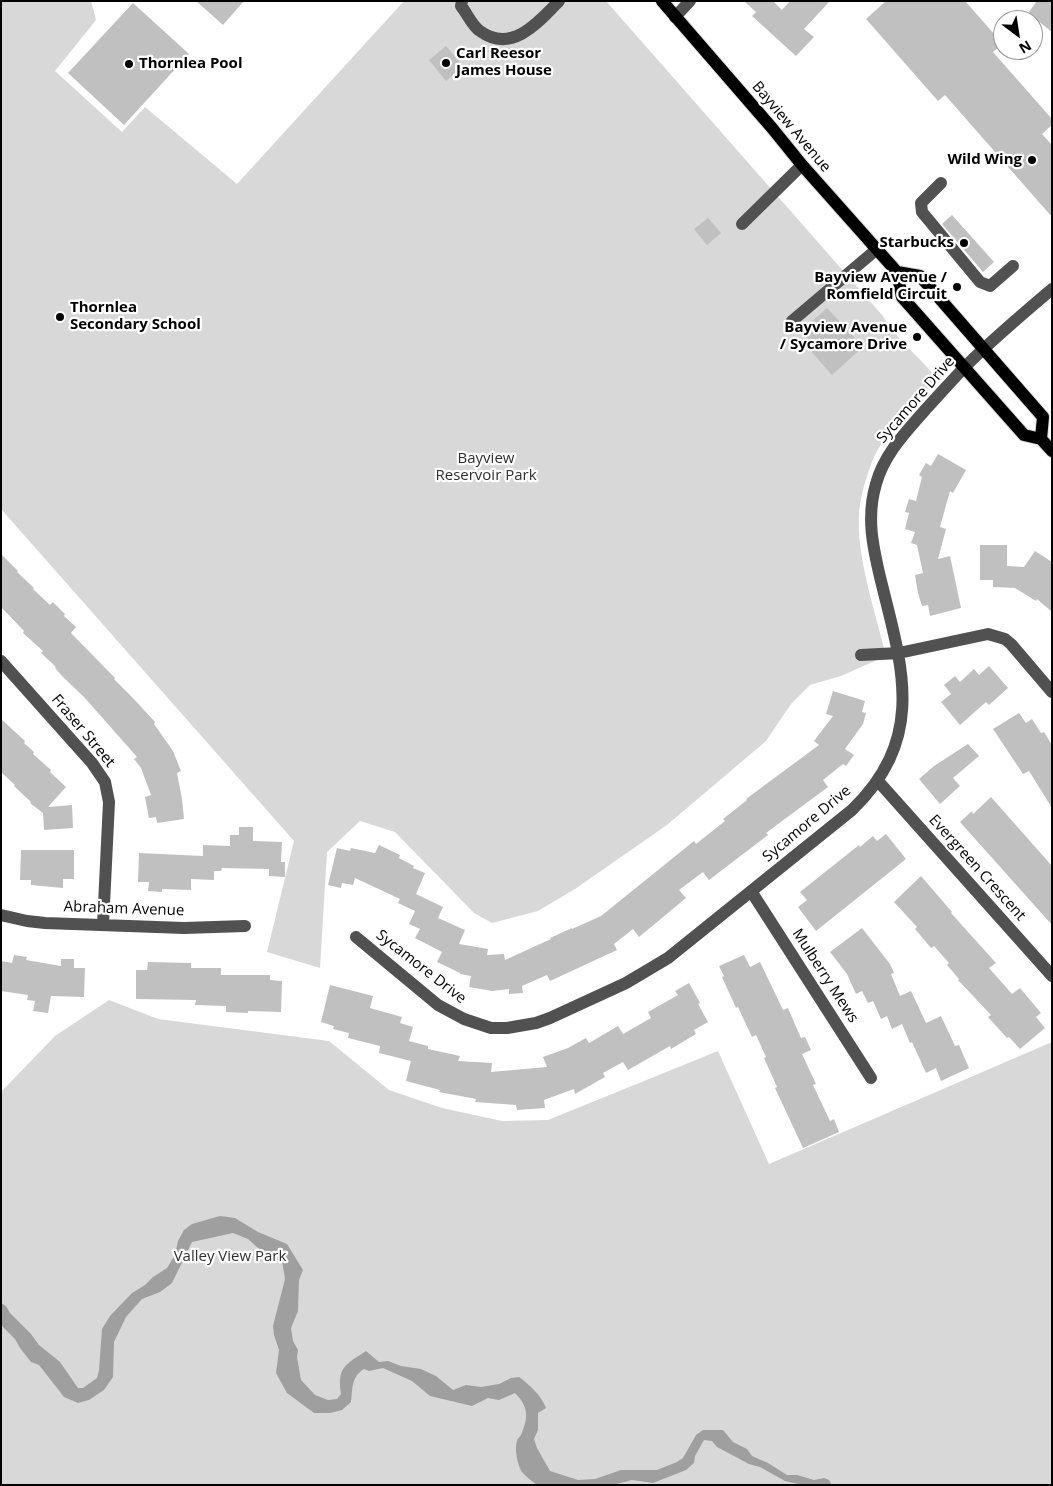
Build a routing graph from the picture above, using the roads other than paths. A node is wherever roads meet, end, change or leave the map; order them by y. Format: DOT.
graph roads {
  1 [pos="462,1"];
  2 [pos="559,1"];
  3 [pos="662,1"];
  4 [pos="690,1"];
  5 [pos="675,17"];
  6 [pos="802,166"];
  7 [pos="940,183"];
  8 [pos="742,224"];
  9 [pos="877,249"];
  10 [pos="1014,266"];
  11 [pos="897,272"];
  12 [pos="1052,288"];
  13 [pos="792,321"];
  14 [pos="984,349"];
  15 [pos="965,368"];
  16 [pos="1041,439"];
  17 [pos="1052,451"];
  18 [pos="899,653"];
  19 [pos="861,655"];
  20 [pos="1,661"];
  21 [pos="1052,692"];
  22 [pos="878,781"];
  23 [pos="751,891"];
  24 [pos="1,915"];
  25 [pos="103,925"];
  26 [pos="246,926"];
  27 [pos="356,938"];
  28 [pos="1052,976"];
  29 [pos="871,1078"];
  1 -- 2 [label="street"];
  3 -- 5 [label="main road, Bayview Avenue"];
  4 -- 5 [label="street"];
  5 -- 6 [label="main road, Bayview Avenue"];
  6 -- 8 [label="street"];
  6 -- 9 [label="main road, Bayview Avenue"];
  7 -- 10 [label="street"];
  9 -- 11 [label="main road, Bayview Avenue"];
  9 -- 13 [label="street"];
  11 -- 14 [label="main road"];
  11 -- 15 [label="main road, Bayview Avenue"];
  12 -- 14 [label="street, Sycamore Drive"];
  14 -- 15 [label="street, Sycamore Drive"];
  14 -- 16 [label="main road"];
  15 -- 16 [label="main road, Bayview Avenue"];
  15 -- 18 [label="street, Sycamore Drive"];
  16 -- 17 [label="main road, Bayview Avenue"];
  18 -- 19 [label="street"];
  18 -- 21 [label="street"];
  18 -- 22 [label="street, Sycamore Drive"];
  20 -- 25 [label="street, Fraser Street"];
  22 -- 23 [label="street, Sycamore Drive"];
  22 -- 28 [label="street, Evergreen Crescent"];
  23 -- 27 [label="street, Sycamore Drive"];
  23 -- 29 [label="street, Mulberry Mews"];
  24 -- 25 [label="street, Abraham Avenue"];
  25 -- 26 [label="street, Abraham Avenue"];
}
